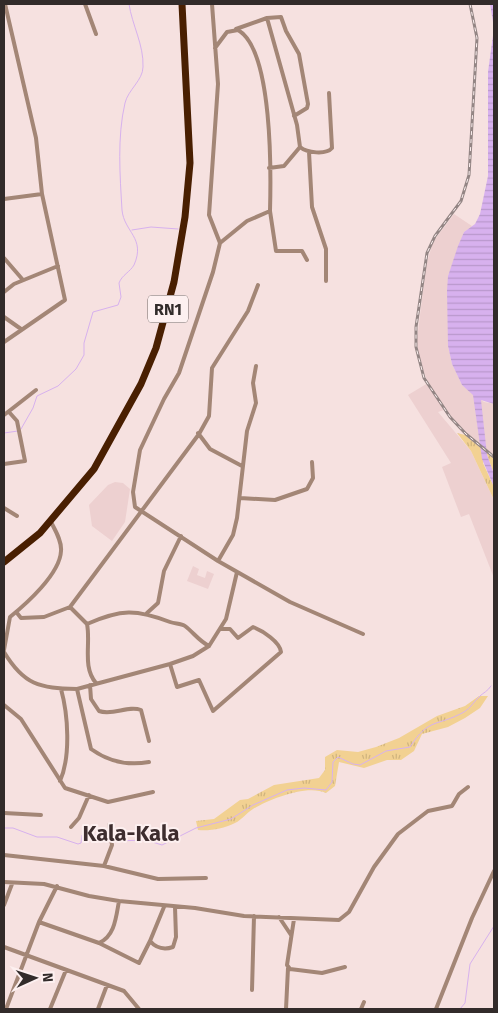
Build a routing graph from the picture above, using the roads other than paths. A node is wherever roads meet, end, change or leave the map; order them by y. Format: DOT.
graph roads {
  1 [pos="4,4"];
  2 [pos="84,4"];
  3 [pos="182,4"];
  4 [pos="212,4"];
  5 [pos="267,18"];
  6 [pos="234,30"];
  7 [pos="96,34"];
  8 [pos="215,48"];
  9 [pos="330,93"];
  10 [pos="294,116"];
  11 [pos="300,147"];
  12 [pos="309,152"];
  13 [pos="269,168"];
  14 [pos="4,194"];
  15 [pos="42,194"];
  16 [pos="4,199"];
  17 [pos="270,211"];
  18 [pos="220,243"];
  19 [pos="4,258"];
  20 [pos="307,260"];
  21 [pos="58,266"];
  22 [pos="23,280"];
  23 [pos="326,281"];
  24 [pos="258,285"];
  25 [pos="4,292"];
  26 [pos="4,316"];
  27 [pos="21,329"];
  28 [pos="4,342"];
  29 [pos="256,366"];
  30 [pos="36,390"];
  31 [pos="9,412"];
  32 [pos="4,415"];
  33 [pos="198,433"];
  34 [pos="312,462"];
  35 [pos="4,464"];
  36 [pos="242,466"];
  37 [pos="240,498"];
  38 [pos="4,508"];
  39 [pos="140,512"];
  40 [pos="17,516"];
  41 [pos="50,521"];
  42 [pos="181,536"];
  43 [pos="5,559"];
  44 [pos="218,560"];
  45 [pos="237,572"];
  46 [pos="70,607"];
  47 [pos="17,613"];
  48 [pos="147,613"];
  49 [pos="87,624"];
  50 [pos="221,630"];
  51 [pos="363,634"];
  52 [pos="209,646"];
  53 [pos="4,651"];
  54 [pos="170,664"];
  55 [pos="96,684"];
  56 [pos="90,685"];
  57 [pos="62,689"];
  58 [pos="77,689"];
  59 [pos="4,705"];
  60 [pos="149,741"];
  61 [pos="149,762"];
  62 [pos="60,781"];
  63 [pos="468,787"];
  64 [pos="153,792"];
  65 [pos="89,795"];
  66 [pos="4,813"];
  67 [pos="41,815"];
  68 [pos="109,825"];
  69 [pos="71,827"];
  70 [pos="4,856"];
  71 [pos="104,866"];
  72 [pos="494,871"];
  73 [pos="206,878"];
  74 [pos="4,882"];
  75 [pos="12,884"];
  76 [pos="57,886"];
  77 [pos="119,902"];
  78 [pos="4,905"];
  79 [pos="164,907"];
  80 [pos="175,907"];
  81 [pos="254,916"];
  82 [pos="279,917"];
  83 [pos="294,919"];
  84 [pos="39,922"];
  85 [pos="291,935"];
  86 [pos="150,940"];
  87 [pos="99,943"];
  88 [pos="4,947"];
  89 [pos="26,954"];
  90 [pos="346,967"];
  91 [pos="288,968"];
  92 [pos="66,970"];
  93 [pos="107,986"];
  94 [pos="252,990"];
  95 [pos="364,1002"];
  96 [pos="6,1009"];
  97 [pos="50,1009"];
  98 [pos="98,1009"];
  99 [pos="139,1009"];
  100 [pos="286,1009"];
  101 [pos="361,1009"];
  102 [pos="436,1009"];
  1 -- 15 [label="street"];
  2 -- 7 [label="street"];
  3 -- 41 [label="highway, RN1"];
  4 -- 8 [label="street"];
  5 -- 6 [label="street"];
  5 -- 10 [label="street"];
  5 -- 10 [label="street"];
  6 -- 8 [label="street"];
  6 -- 13 [label="street"];
  8 -- 18 [label="street"];
  9 -- 12 [label="street"];
  10 -- 11 [label="street"];
  11 -- 12 [label="street"];
  11 -- 13 [label="street"];
  12 -- 23 [label="street"];
  13 -- 17 [label="street"];
  14 -- 16 [label="street"];
  15 -- 16 [label="street"];
  15 -- 21 [label="street"];
  17 -- 18 [label="street"];
  17 -- 20 [label="street"];
  18 -- 39 [label="street"];
  19 -- 22 [label="street"];
  21 -- 22 [label="street"];
  21 -- 27 [label="street"];
  22 -- 25 [label="street"];
  24 -- 33 [label="street"];
  26 -- 27 [label="street"];
  27 -- 28 [label="street"];
  29 -- 36 [label="street"];
  30 -- 31 [label="street"];
  31 -- 32 [label="street"];
  31 -- 35 [label="street"];
  33 -- 36 [label="street"];
  33 -- 39 [label="street"];
  34 -- 37 [label="street"];
  36 -- 37 [label="street"];
  37 -- 44 [label="street"];
  38 -- 40 [label="street"];
  39 -- 42 [label="street"];
  39 -- 46 [label="street"];
  41 -- 43 [label="highway, RN1"];
  41 -- 47 [label="street"];
  42 -- 44 [label="street"];
  42 -- 48 [label="street"];
  44 -- 45 [label="street"];
  45 -- 50 [label="street"];
  45 -- 51 [label="street"];
  46 -- 47 [label="street"];
  46 -- 49 [label="street"];
  47 -- 53 [label="street"];
  48 -- 49 [label="street"];
  48 -- 52 [label="street"];
  49 -- 55 [label="street"];
  50 -- 52 [label="street"];
  50 -- 54 [label="street"];
  52 -- 54 [label="street"];
  53 -- 57 [label="street"];
  54 -- 55 [label="street"];
  55 -- 56 [label="street"];
  56 -- 58 [label="street"];
  56 -- 60 [label="street"];
  57 -- 58 [label="street"];
  57 -- 62 [label="street"];
  58 -- 61 [label="street"];
  59 -- 62 [label="street"];
  62 -- 65 [label="street"];
  63 -- 83 [label="street"];
  64 -- 65 [label="street"];
  65 -- 69 [label="street"];
  66 -- 67 [label="street"];
  68 -- 71 [label="street"];
  70 -- 71 [label="street"];
  71 -- 73 [label="street"];
  72 -- 102 [label="street"];
  74 -- 75 [label="street"];
  75 -- 76 [label="street"];
  75 -- 78 [label="street"];
  76 -- 77 [label="street"];
  76 -- 84 [label="street"];
  77 -- 79 [label="street"];
  77 -- 87 [label="street"];
  79 -- 80 [label="street"];
  79 -- 86 [label="street"];
  80 -- 81 [label="street"];
  80 -- 86 [label="street"];
  81 -- 82 [label="street"];
  81 -- 94 [label="street"];
  82 -- 83 [label="street"];
  82 -- 85 [label="street"];
  83 -- 85 [label="street"];
  84 -- 87 [label="street"];
  84 -- 89 [label="street"];
  85 -- 91 [label="street"];
  86 -- 87 [label="street"];
  88 -- 89 [label="street"];
  89 -- 92 [label="street"];
  89 -- 96 [label="street"];
  90 -- 91 [label="street"];
  91 -- 100 [label="street"];
  92 -- 93 [label="street"];
  92 -- 97 [label="street"];
  93 -- 98 [label="street"];
  93 -- 99 [label="street"];
  95 -- 101 [label="street"];
}
